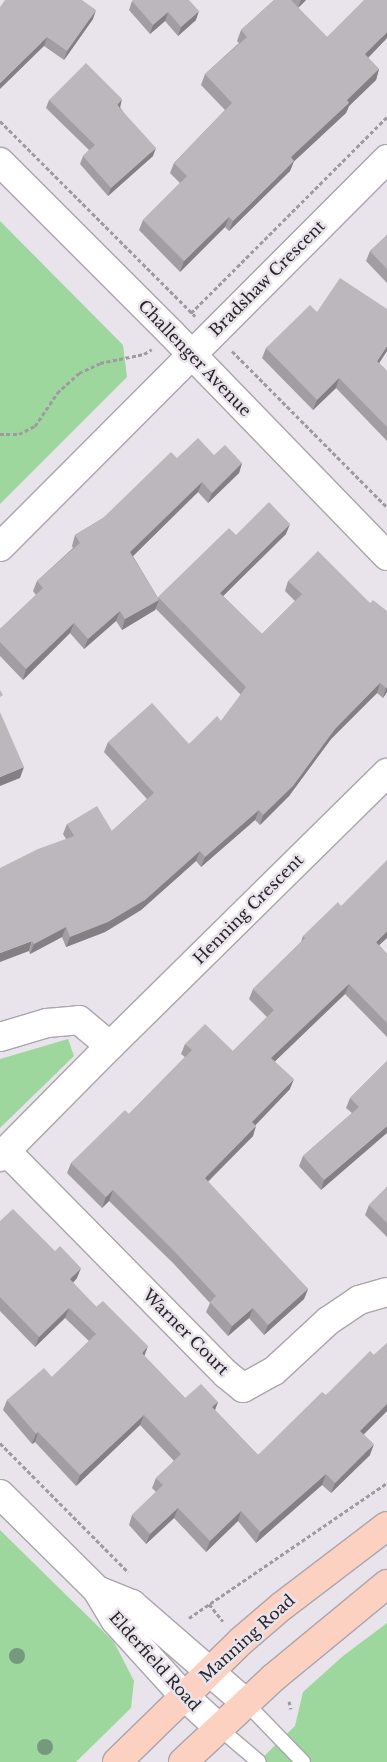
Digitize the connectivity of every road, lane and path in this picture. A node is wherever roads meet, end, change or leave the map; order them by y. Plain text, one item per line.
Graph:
1 (387, 117) edge
2 (387, 159) edge
3 (0, 162) edge
4 (170, 332) junction
5 (192, 354) junction
6 (0, 434) edge
7 (0, 547) edge
8 (387, 556) edge
9 (387, 773) edge
10 (0, 1037) edge
11 (110, 1046) junction
12 (3, 1154) edge
13 (387, 1292) edge
14 (0, 1443) edge
15 (387, 1483) edge
16 (0, 1494) edge
17 (387, 1526) edge
18 (132, 1576) dead end
19 (387, 1584) edge
20 (97, 1590) junction
21 (184, 1621) dead end
22 (210, 1670) junction
23 (184, 1696) junction
24 (246, 1703) junction
25 (219, 1728) junction
26 (117, 1762) edge
27 (183, 1762) edge
28 (259, 1762) edge
29 (303, 1762) edge

1 - 4 path
2 - 5 street, Bradshaw Crescent
3 - 4 street, Challenger Avenue
4 - 5 street, Challenger Avenue
4 - 6 path
5 - 7 street, Bradshaw Crescent
5 - 8 street, Challenger Avenue
9 - 11 street, Henning Crescent
10 - 11 street
11 - 12 street, Henning Crescent
12 - 13 street, Warner Court
14 - 18 path
15 - 21 path
16 - 20 street, Elderfield Road
17 - 22 main road, Manning Road
19 - 24 main road
20 - 22 street, Elderfield Road
20 - 23 street, Elderfield Road
22 - 23 main road, Manning Road
22 - 24 street, Elderfield Road
23 - 25 street, Elderfield Road
23 - 26 main road, Manning Road
24 - 25 main road
24 - 29 lane
25 - 27 main road
25 - 28 lane

